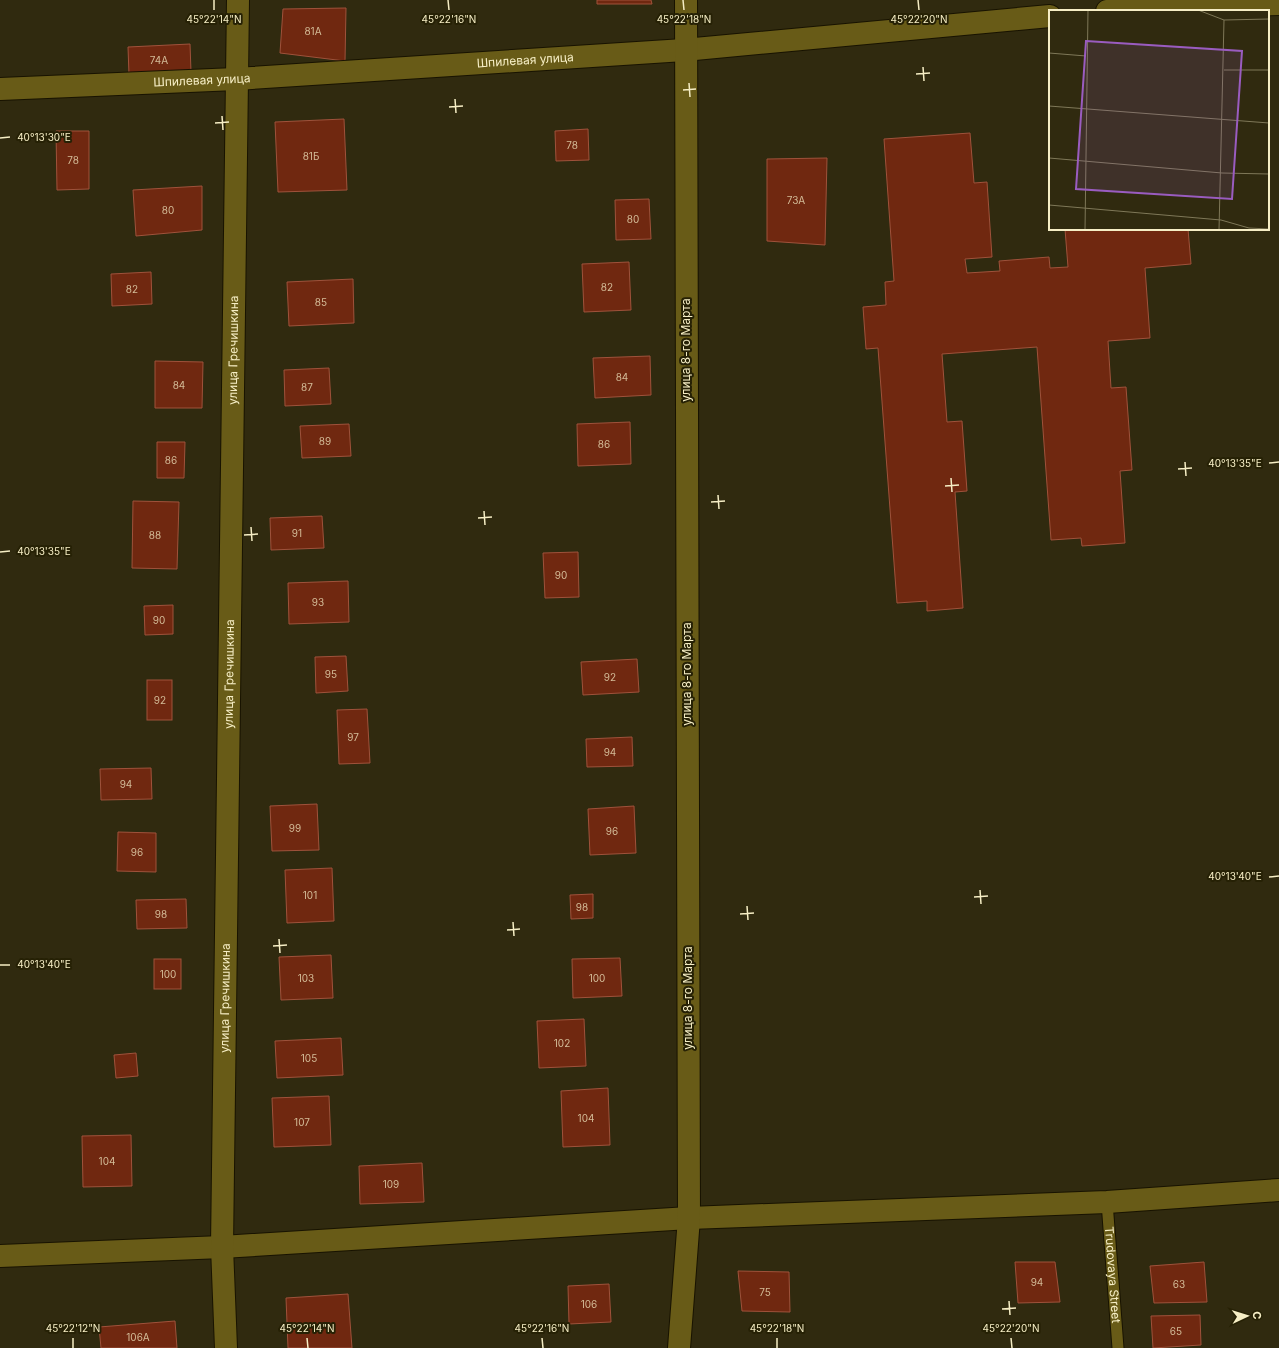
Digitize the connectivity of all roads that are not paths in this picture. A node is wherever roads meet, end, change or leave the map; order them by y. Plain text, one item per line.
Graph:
1 (238, 0) edge
2 (686, 0) edge
3 (1145, 4) edge
4 (1279, 4) edge
5 (1112, 10) edge
6 (1049, 16) edge
7 (684, 50) junction
8 (236, 79) junction
9 (0, 89) edge
10 (1279, 1190) edge
11 (1107, 1202) junction
12 (689, 1218) junction
13 (222, 1246) junction
14 (0, 1256) edge
15 (226, 1348) edge
16 (679, 1348) edge
17 (1118, 1348) edge

1 - 8 street, улица Гречишкина
2 - 7 street, улица 8-го Марта
3 - 4 street
3 - 5 street
6 - 7 street, Шпилевая улица
7 - 8 street, Шпилевая улица
7 - 12 street, улица 8-го Марта
8 - 9 street, Шпилевая улица
8 - 13 street, улица Гречишкина
10 - 11 street
11 - 12 street
11 - 17 lane, Trudovaya Street
12 - 13 street
12 - 16 street, улица 8-го Марта
13 - 14 street
13 - 15 street, улица Гречишкина

